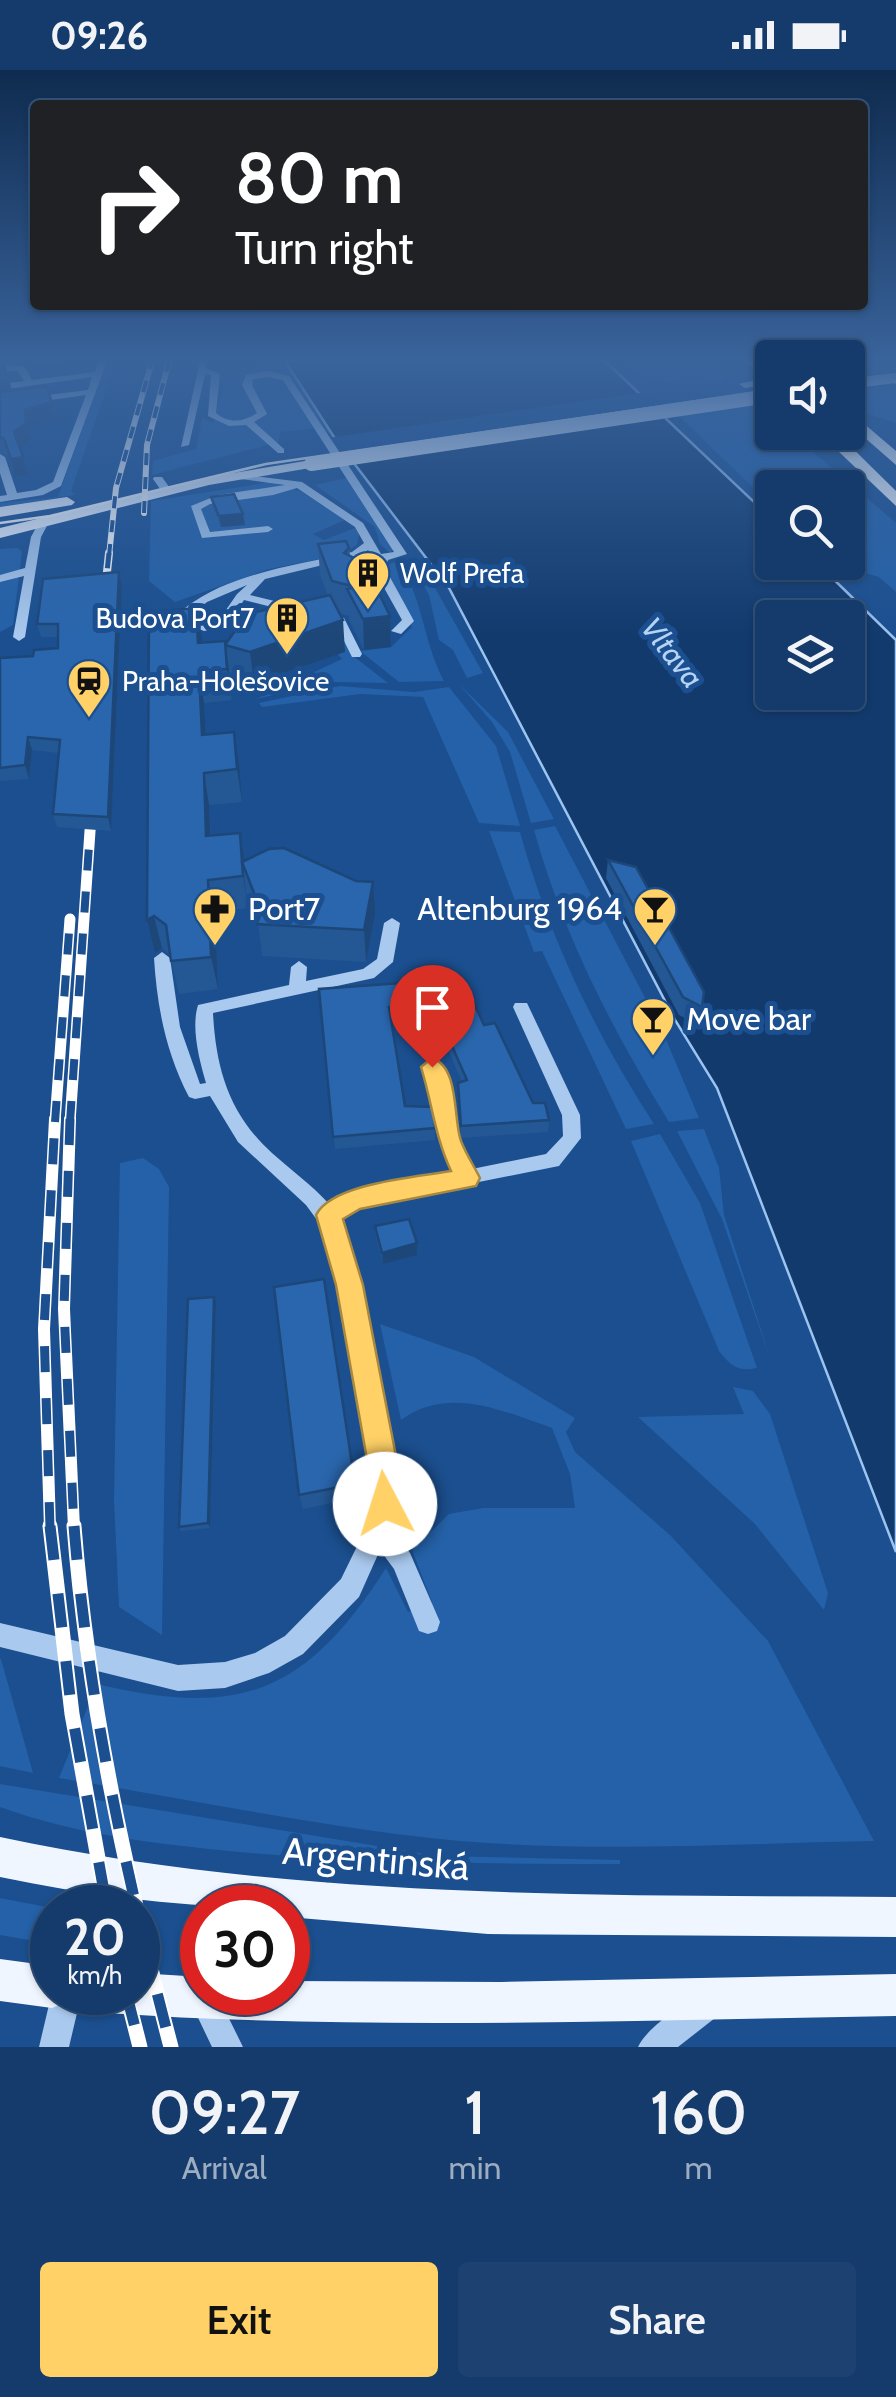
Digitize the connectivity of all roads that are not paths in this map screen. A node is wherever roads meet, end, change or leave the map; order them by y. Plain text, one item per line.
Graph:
1 (68, 453) edge
2 (274, 453) edge
3 (337, 453) edge
4 (383, 453) edge
5 (848, 453) edge
6 (867, 453) edge
7 (0, 457) edge
8 (310, 464) junction
9 (236, 476) junction
10 (896, 481) edge
11 (298, 484) junction
12 (163, 485) junction
13 (286, 490) junction
14 (13, 497) junction
15 (0, 500) edge
16 (896, 501) edge
17 (297, 506) dead end
18 (0, 512) edge
19 (268, 529) dead end
20 (40, 530) junction
21 (2, 533) edge
22 (368, 545) junction
23 (382, 560) junction
24 (31, 570) junction
25 (0, 578) edge
26 (385, 578) junction
27 (260, 580) junction
28 (370, 580) edge
29 (241, 596) junction
30 (397, 631) dead end
31 (19, 637) dead end
32 (356, 654) dead end
33 (392, 923) dead end
34 (162, 958) edge
35 (299, 967) dead end
36 (297, 989) junction
37 (521, 1007) dead end
38 (432, 1067) dead end
39 (215, 1088) junction
40 (467, 1178) junction
41 (329, 1215) junction
42 (378, 1528) junction
43 (428, 1622) dead end
44 (0, 1635) edge
45 (0, 1856) edge
46 (896, 1917) edge
47 (0, 1980) edge
48 (30, 1984) edge
49 (896, 1996) edge
50 (718, 1998) junction
51 (310, 2002) edge
52 (62, 2015) edge
53 (212, 2015) edge
54 (54, 2047) edge
55 (228, 2047) edge
56 (653, 2047) edge

1 - 14 street
2 - 12 main road
3 - 23 street
4 - 8 main road, bridge
5 - 16 highway
6 - 10 highway
7 - 14 street
8 - 9 main road
8 - 11 street
9 - 11 street
9 - 12 main road
11 - 13 street
11 - 22 street
12 - 18 main road
12 - 20 main road
13 - 17 street
13 - 19 street
14 - 15 street
20 - 21 main road
20 - 24 street
22 - 23 street
22 - 27 street
23 - 26 street
24 - 25 street
24 - 31 street
26 - 28 street
26 - 30 street
27 - 29 street
27 - 29 street
29 - 32 street
33 - 36 street
34 - 39 street
35 - 36 street
36 - 39 street
37 - 40 street
38 - 40 street
39 - 41 street
40 - 41 street
41 - 42 street
42 - 43 street
42 - 44 street
45 - 46 main road, Argentinská
47 - 48 main road
49 - 50 main road
50 - 51 main road
50 - 56 street
52 - 54 street
53 - 55 street

